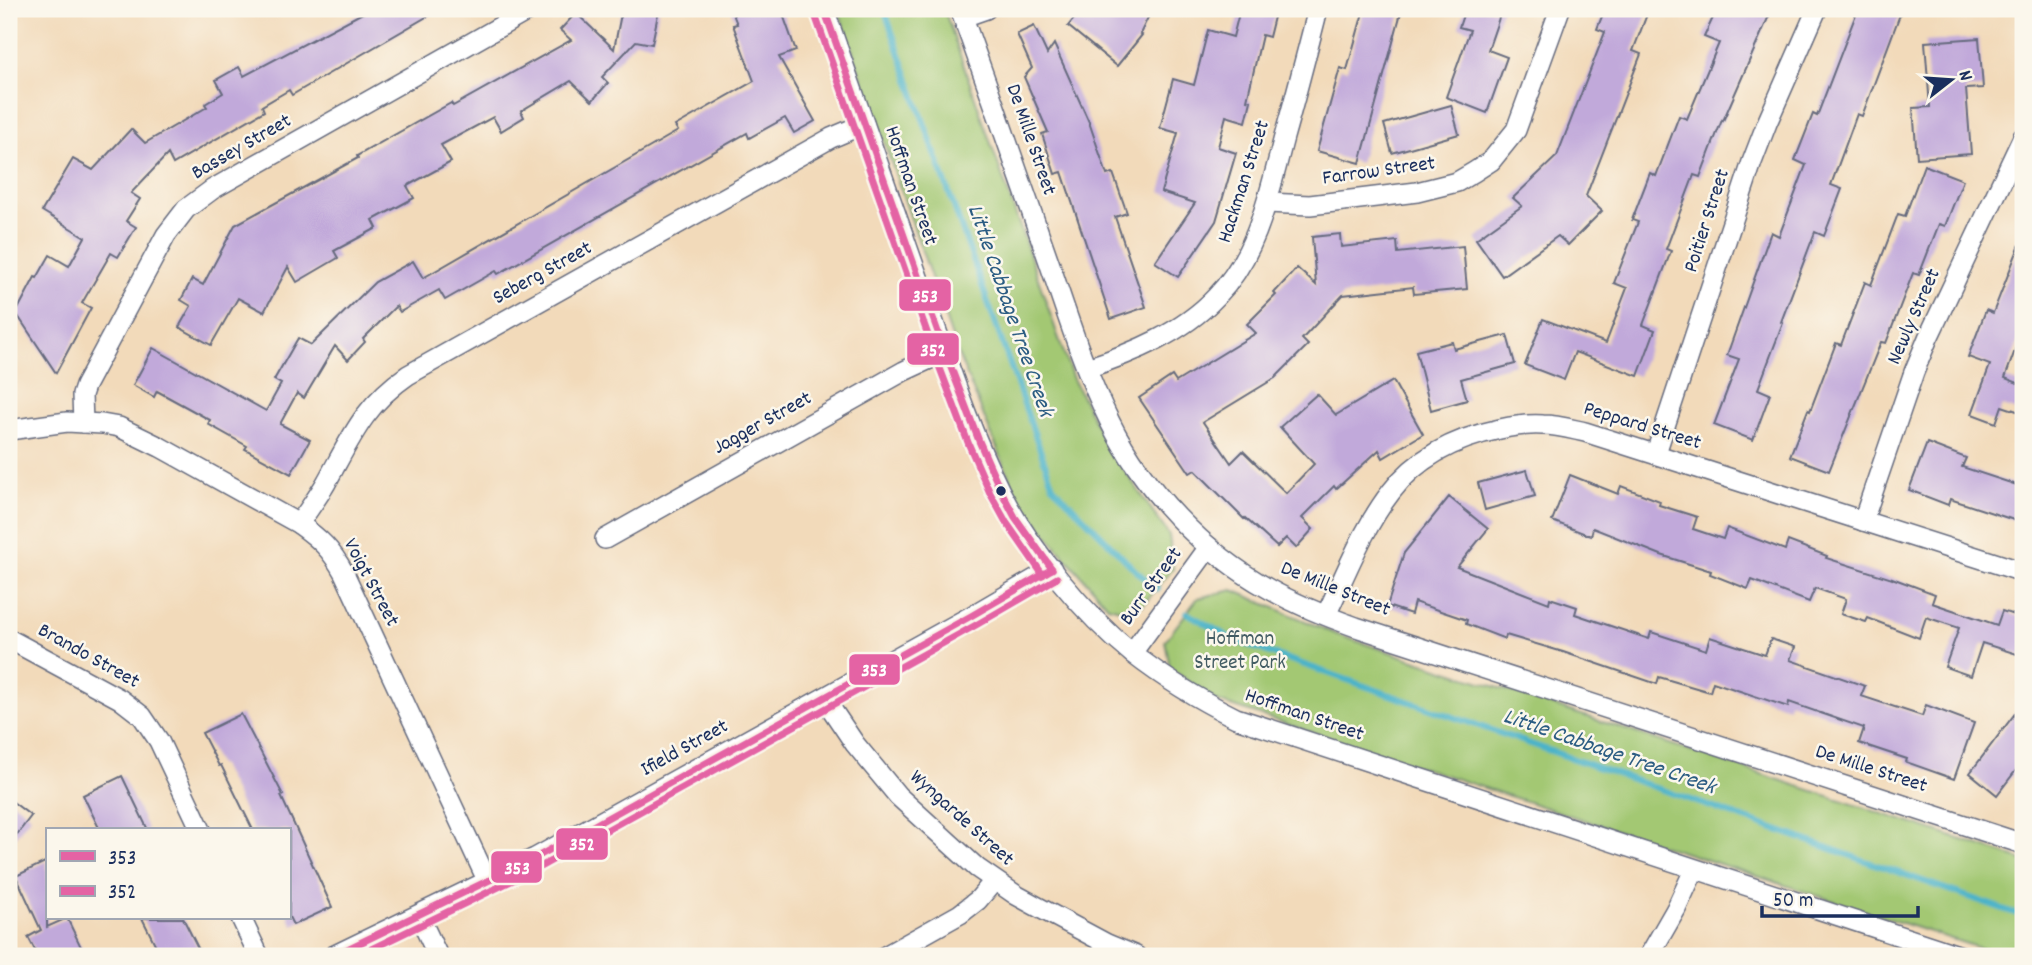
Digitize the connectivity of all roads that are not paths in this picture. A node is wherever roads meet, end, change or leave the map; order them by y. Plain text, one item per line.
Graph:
1 (531, 9) edge
2 (824, 9) edge
3 (986, 9) edge
4 (1318, 9) edge
5 (1560, 9) edge
6 (1817, 9) edge
7 (962, 13) edge
8 (864, 124) junction
9 (2023, 138) edge
10 (1267, 203) junction
11 (945, 352) junction
12 (1087, 368) junction
13 (83, 423) junction
14 (9, 430) edge
15 (1656, 453) junction
16 (1863, 522) junction
17 (299, 524) junction
18 (605, 539) dead end
19 (1209, 547) junction
20 (1052, 569) junction
21 (2023, 572) edge
22 (1326, 615) junction
23 (9, 639) edge
24 (1132, 653) junction
25 (824, 698) junction
26 (200, 828) edge
27 (2021, 839) edge
28 (1694, 870) junction
29 (994, 881) junction
30 (488, 882) junction
31 (419, 916) junction
32 (242, 920) edge
33 (259, 956) edge
34 (334, 956) edge
35 (438, 956) edge
36 (886, 956) edge
37 (1136, 956) edge
38 (1649, 956) edge
39 (1961, 956) edge

1 - 13 street, Bassey Street
2 - 8 street, Hoffman Street
3 - 7 street
4 - 10 street, Hackman Street
5 - 10 street, Farrow Street
6 - 15 street, Poitier Street
7 - 12 street, De Mille Street
8 - 11 street, Hoffman Street
8 - 17 street, Seberg Street
9 - 16 street, Newly Street
10 - 12 street, Hackman Street
11 - 18 street, Jagger Street
11 - 20 street, Hoffman Street
12 - 19 street, De Mille Street
13 - 14 street, Voigt Street
13 - 17 street, Voigt Street
15 - 16 street, Peppard Street
15 - 22 street, Peppard Street
16 - 21 street, Peppard Street
17 - 30 street, Voigt Street
19 - 22 street, De Mille Street
19 - 24 street, Burr Street
20 - 24 street, Hoffman Street
20 - 25 street, Ifield Street
22 - 27 street, De Mille Street
23 - 26 street, Brando Street
24 - 28 street, Hoffman Street
25 - 29 street, Wyngarde Street
25 - 30 street, Ifield Street
28 - 38 street
28 - 39 street, Hoffman Street
29 - 36 street
29 - 37 street, Wyngarde Street
30 - 31 street, Ifield Street
31 - 34 street, Ifield Street
31 - 35 street
32 - 33 street

